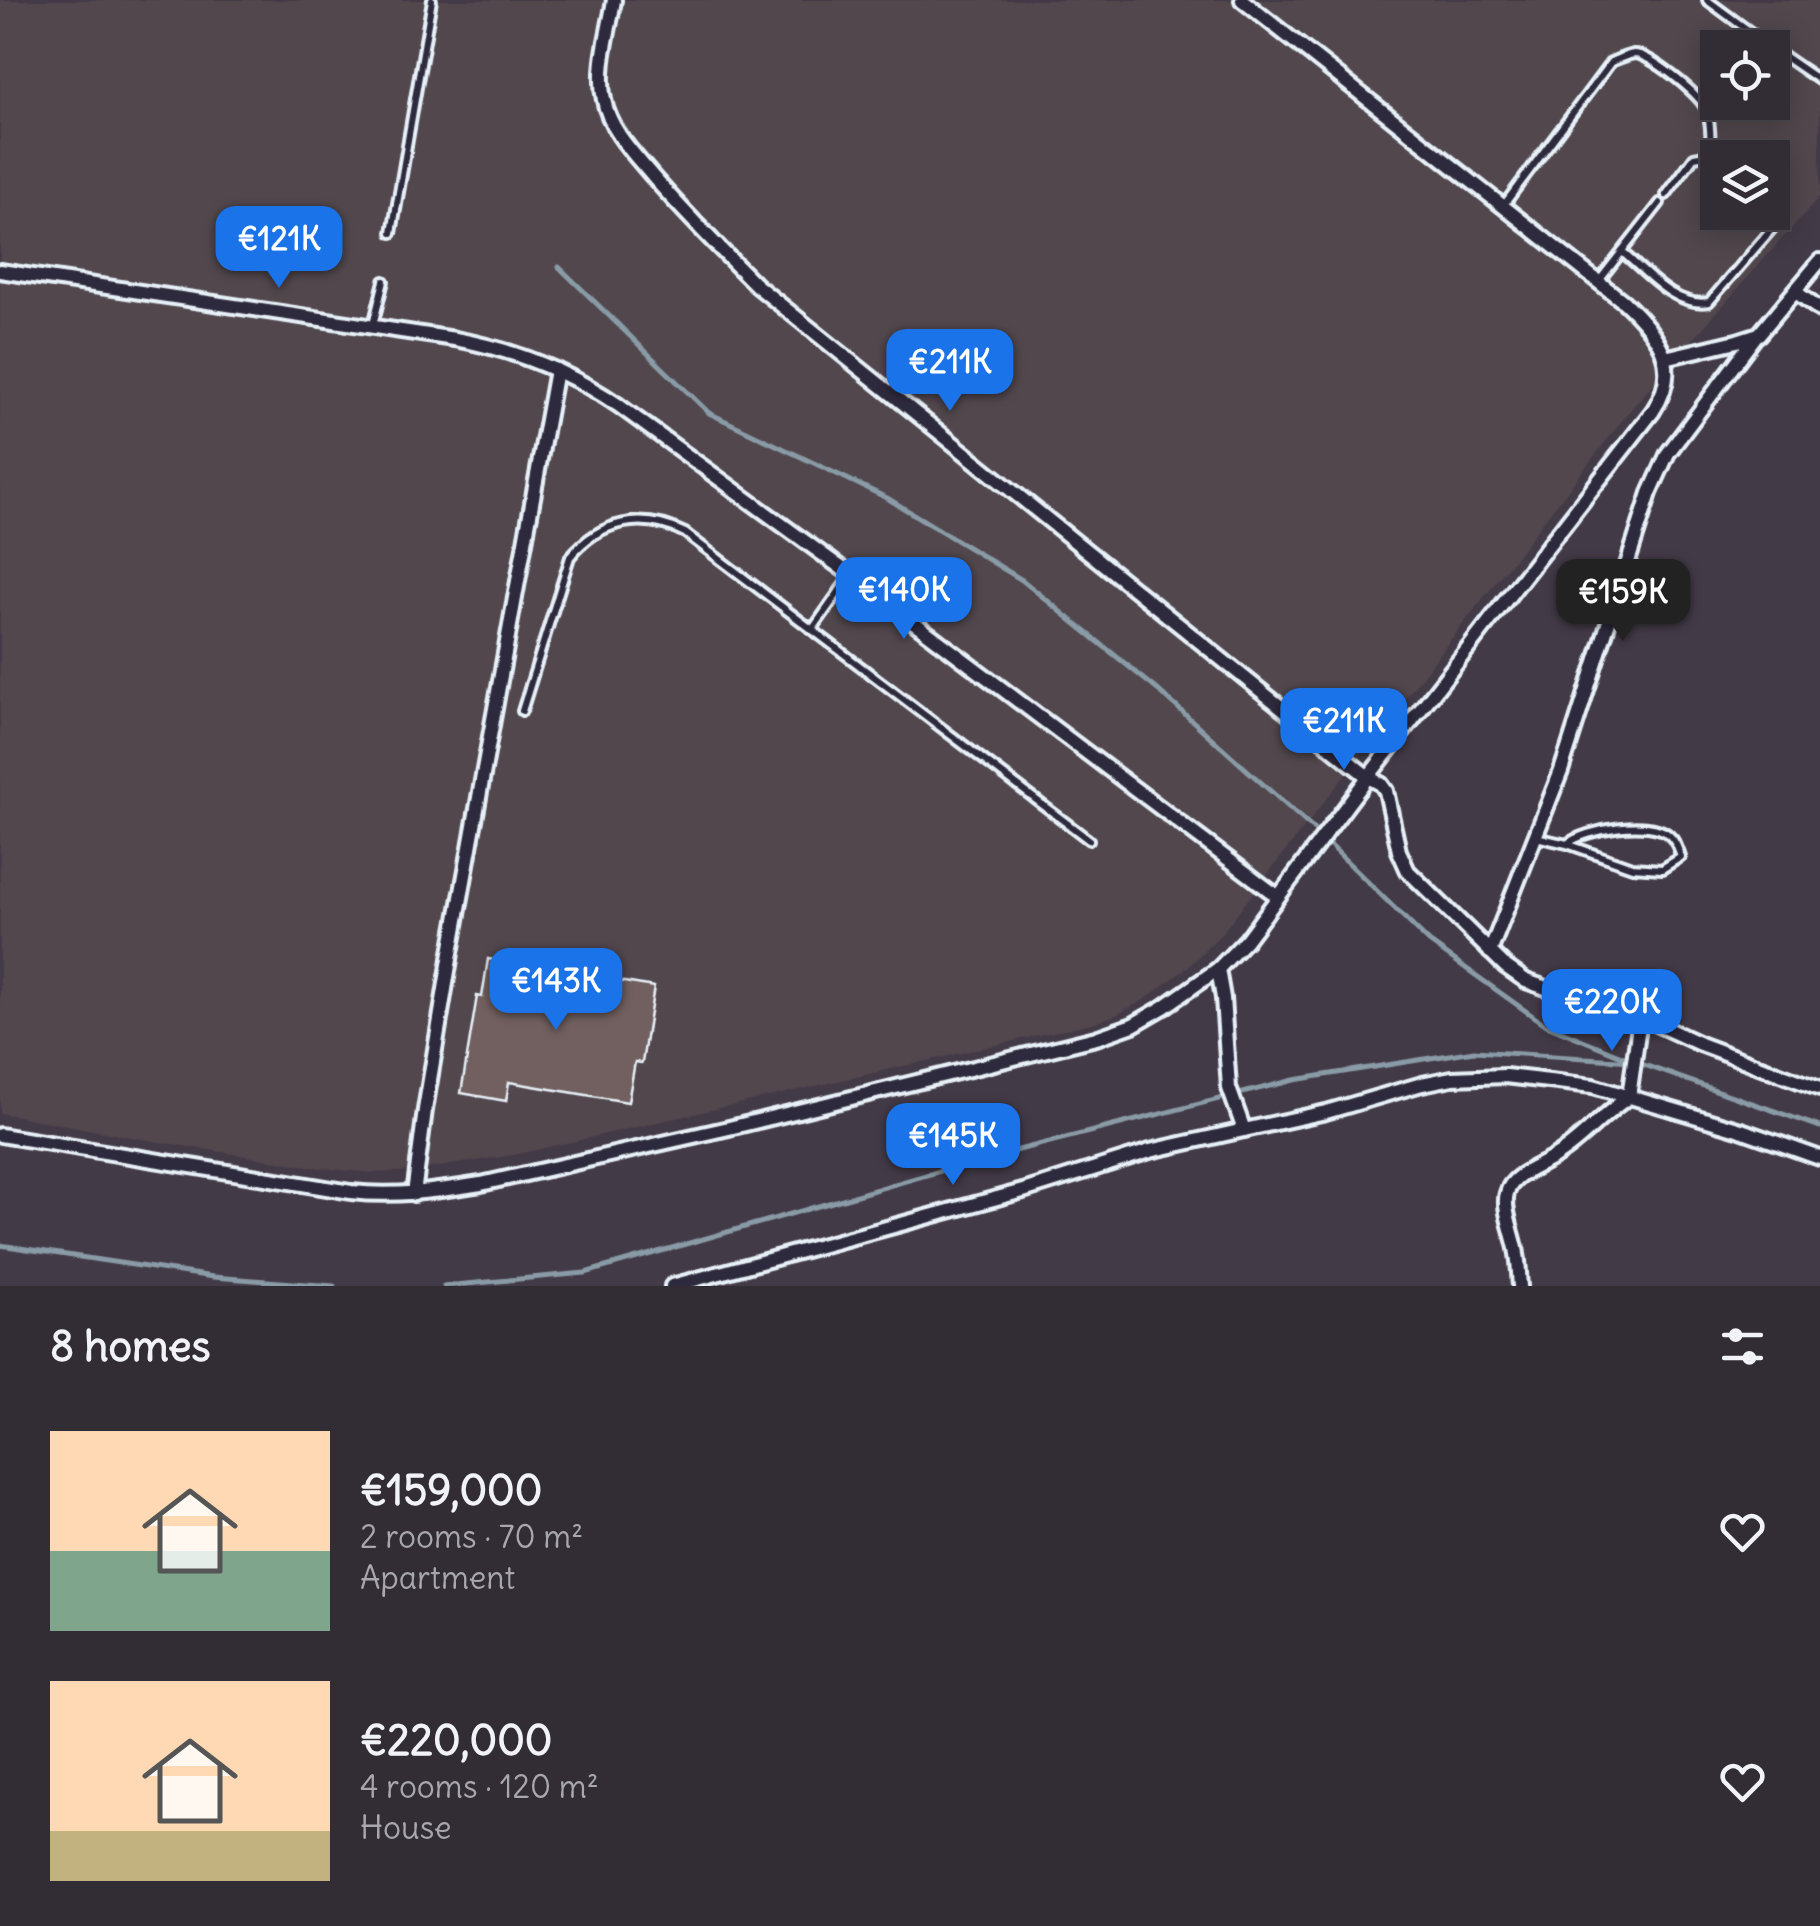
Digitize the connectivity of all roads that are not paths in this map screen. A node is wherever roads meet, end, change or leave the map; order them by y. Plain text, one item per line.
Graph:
1 (432, 0) edge
2 (614, 0) edge
3 (1242, 0) edge
4 (1706, 0) edge
5 (1747, 30) edge
6 (1790, 61) edge
7 (1820, 82) edge
8 (1712, 140) edge
9 (1700, 157) edge
10 (1666, 194) dead end
11 (1660, 203) dead end
12 (1503, 206) junction
13 (1771, 230) edge
14 (392, 234) dead end
15 (1622, 252) junction
16 (1820, 261) edge
17 (0, 271) edge
18 (384, 281) dead end
19 (1598, 282) junction
20 (1796, 292) junction
21 (1820, 310) edge
22 (373, 326) junction
23 (1756, 336) junction
24 (1665, 358) junction
25 (556, 370) junction
26 (850, 575) junction
27 (812, 630) junction
28 (522, 711) dead end
29 (1368, 777) junction
30 (1534, 837) junction
31 (1088, 840) dead end
32 (1567, 844) junction
33 (1276, 896) junction
34 (1490, 952) junction
35 (1218, 969) junction
36 (1640, 1018) junction
37 (1820, 1089) edge
38 (1629, 1097) junction
39 (1244, 1130) junction
40 (0, 1135) edge
41 (1820, 1158) edge
42 (414, 1194) junction
43 (672, 1286) edge
44 (1520, 1286) edge

1 - 14 lane
2 - 29 street
3 - 12 street
4 - 5 lane
6 - 7 lane
8 - 12 lane
9 - 10 lane
11 - 15 lane
12 - 19 street
13 - 15 lane
15 - 19 lane
16 - 20 street
17 - 22 street
18 - 22 lane
19 - 24 street
20 - 21 street
20 - 23 street
22 - 25 street
23 - 24 street
23 - 30 street
24 - 29 street
25 - 26 street
25 - 42 street
26 - 27 lane
26 - 33 street
27 - 28 lane
27 - 31 lane
29 - 33 street
29 - 34 street
30 - 32 lane
30 - 34 street
32 - 32 lane
33 - 35 street
34 - 36 street
35 - 39 street
35 - 42 street
36 - 37 street
36 - 38 street
38 - 39 street
38 - 41 street
38 - 44 street
39 - 43 street
40 - 42 street

